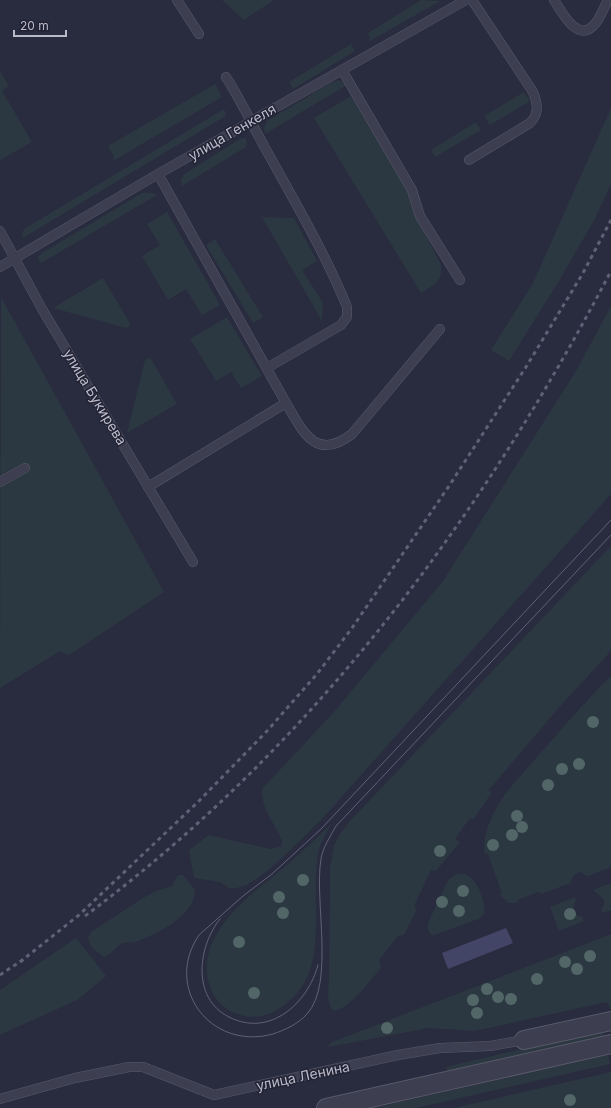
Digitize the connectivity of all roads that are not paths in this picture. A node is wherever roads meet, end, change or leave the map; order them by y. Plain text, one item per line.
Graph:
1 (177, 0) edge
2 (466, 0) edge
3 (472, 0) edge
4 (554, 0) edge
5 (608, 0) edge
6 (199, 34) dead end
7 (342, 70) junction
8 (226, 77) dead end
9 (252, 121) junction
10 (469, 160) dead end
11 (158, 174) junction
12 (0, 231) edge
13 (16, 258) junction
14 (0, 267) edge
15 (460, 280) dead end
16 (440, 329) dead end
17 (268, 368) junction
18 (286, 403) junction
19 (25, 468) dead end
20 (0, 482) edge
21 (148, 487) junction
22 (193, 562) dead end
23 (611, 1021) edge
24 (524, 1040) joint
25 (611, 1044) edge
26 (0, 1099) edge
27 (326, 1108) edge

1 - 6 lane
2 - 7 lane, улица Генкеля
3 - 10 lane
4 - 5 lane
7 - 9 lane, улица Генкеля
7 - 15 lane
8 - 9 lane
9 - 11 lane, улица Генкеля
9 - 17 lane
11 - 13 lane, улица Генкеля
11 - 17 lane
12 - 13 lane, улица Букирева
13 - 14 lane, улица Генкеля
13 - 21 lane, улица Букирева
16 - 18 lane
17 - 18 lane
18 - 21 lane
19 - 20 lane
21 - 22 lane, улица Букирева
23 - 24 street, улица Ленина
24 - 26 lane, улица Ленина
25 - 27 street

